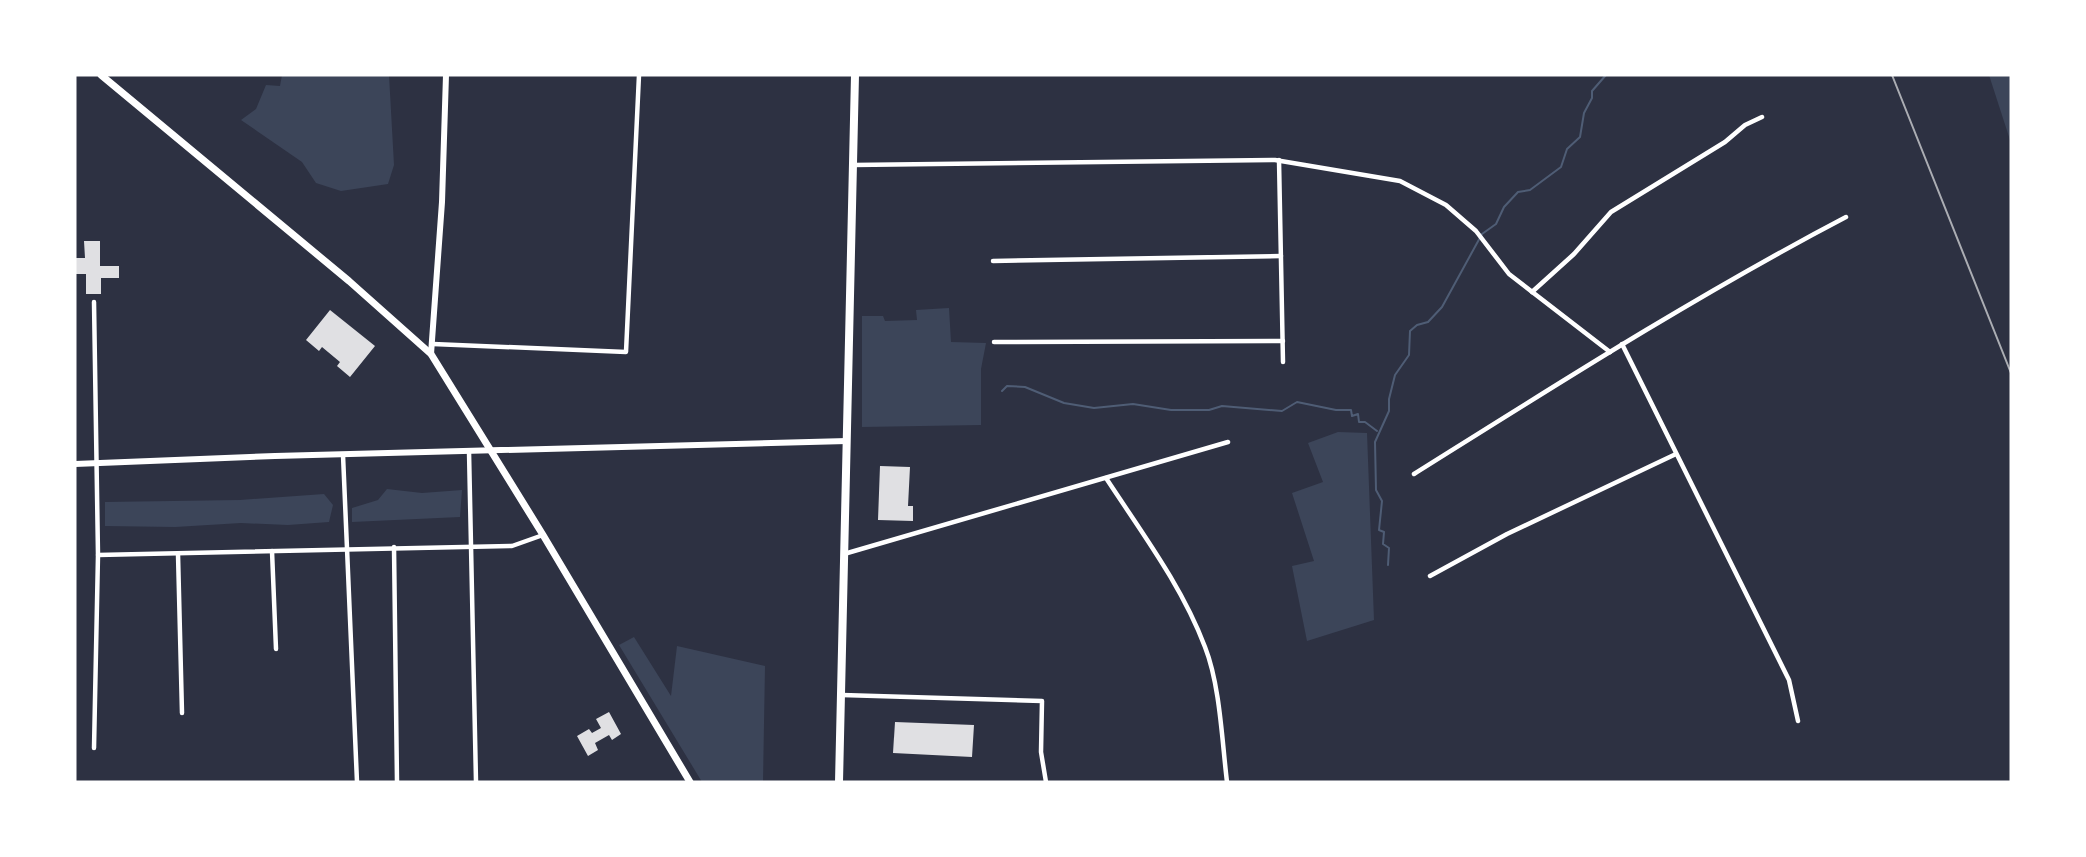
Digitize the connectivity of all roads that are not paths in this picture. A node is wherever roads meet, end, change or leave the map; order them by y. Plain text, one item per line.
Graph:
1 (101, 75) edge
2 (446, 75) edge
3 (639, 75) edge
4 (855, 75) edge
5 (1762, 117) dead end
6 (1279, 160) junction
7 (853, 165) junction
8 (1846, 217) dead end
9 (1281, 256) junction
10 (993, 261) dead end
11 (1532, 292) junction
12 (94, 302) dead end
13 (1283, 341) junction
14 (994, 342) dead end
15 (433, 344) junction
16 (1622, 344) junction
17 (1610, 352) junction
18 (431, 354) junction
19 (1283, 362) dead end
20 (847, 441) junction
21 (1228, 442) dead end
22 (469, 452) junction
23 (492, 452) junction
24 (343, 454) junction
25 (1676, 454) junction
26 (95, 463) junction
27 (75, 464) edge
28 (1414, 474) dead end
29 (1106, 478) junction
30 (543, 535) junction
31 (394, 548) junction
32 (470, 548) junction
33 (272, 551) junction
34 (348, 551) junction
35 (178, 554) junction
36 (844, 554) junction
37 (98, 555) junction
38 (1430, 576) dead end
39 (276, 649) dead end
40 (842, 695) junction
41 (182, 712) dead end
42 (1798, 721) dead end
43 (94, 748) dead end
44 (357, 782) edge
45 (397, 782) edge
46 (476, 782) edge
47 (690, 782) edge
48 (840, 782) edge
49 (1046, 782) edge
50 (1227, 782) edge

1 - 18 main road
2 - 15 street
3 - 15 street
4 - 7 highway
5 - 11 street
6 - 7 street
6 - 9 street
6 - 11 street
7 - 20 highway
8 - 16 street
9 - 10 street
9 - 13 street
11 - 17 street
12 - 26 street
13 - 14 street
13 - 19 street
15 - 18 street
16 - 17 street
16 - 25 street
17 - 28 street
18 - 23 main road
20 - 23 street
20 - 36 highway
21 - 29 street
22 - 23 street
22 - 24 street
22 - 32 street
23 - 30 main road
24 - 26 street
24 - 34 street
25 - 38 street
25 - 42 street
26 - 27 street
26 - 37 street
29 - 36 street
29 - 50 street
30 - 32 street
30 - 47 main road
31 - 32 street
31 - 34 street
31 - 45 street
32 - 46 street
33 - 34 street
33 - 35 street
33 - 39 street
34 - 44 street
35 - 37 street
35 - 41 street
36 - 40 highway
37 - 43 street
40 - 48 highway
40 - 49 street

